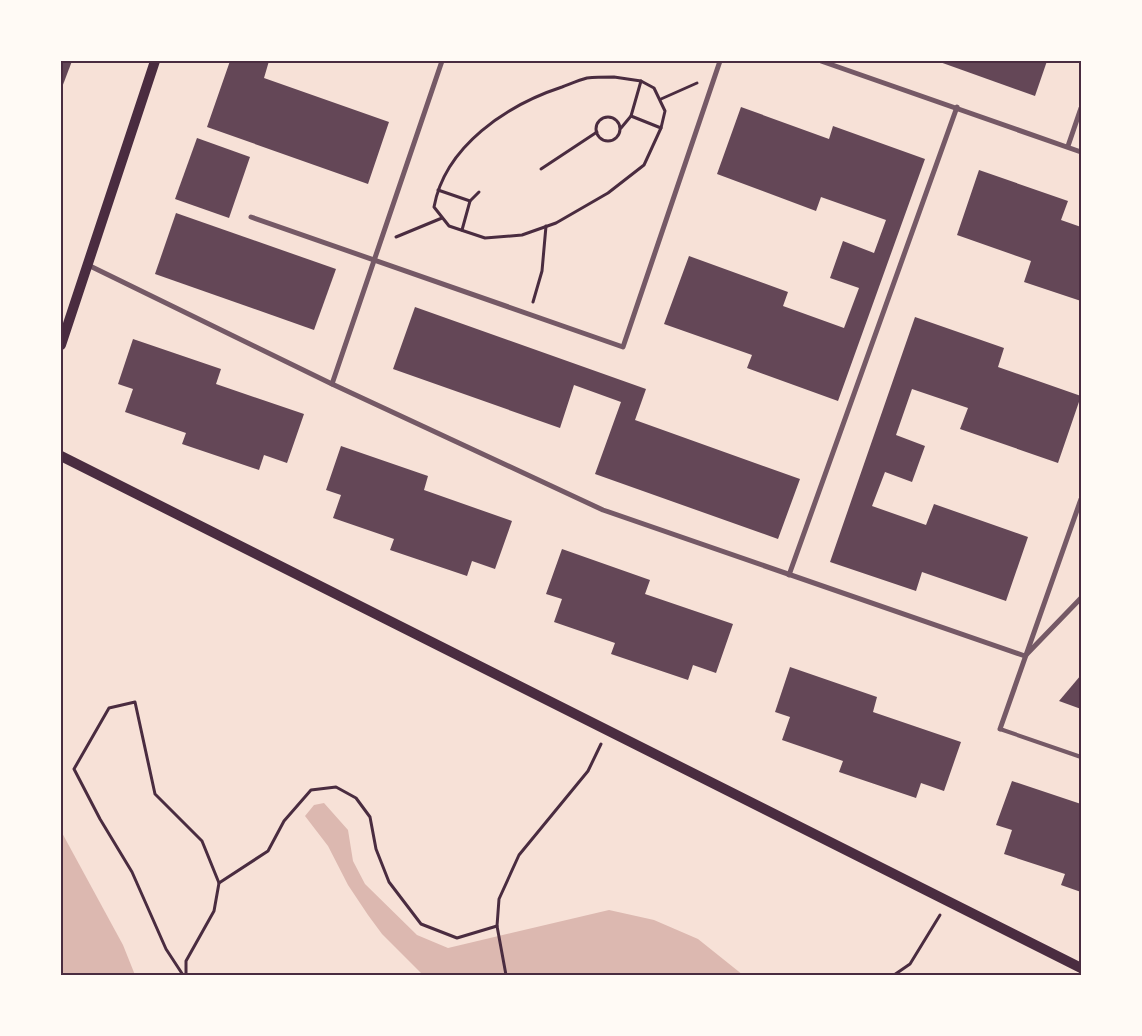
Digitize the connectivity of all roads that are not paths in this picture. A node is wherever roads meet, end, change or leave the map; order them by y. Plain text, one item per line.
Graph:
1 (155, 61) edge
2 (442, 61) edge
3 (720, 61) edge
4 (822, 61) edge
5 (957, 107) junction
6 (1081, 108) edge
7 (1068, 146) junction
8 (1081, 152) edge
9 (251, 217) dead end
10 (374, 261) junction
11 (88, 266) junction
12 (61, 345) edge
13 (332, 384) junction
14 (61, 456) edge
15 (1081, 499) edge
16 (789, 575) junction
17 (1081, 598) edge
18 (1025, 656) junction
19 (1000, 729) joint
20 (1081, 756) edge
21 (1081, 968) edge

1 - 11 main road
2 - 10 street
3 - 10 street
4 - 5 street
5 - 7 street
5 - 16 street
6 - 7 street
7 - 8 street
9 - 10 street
10 - 13 street
11 - 12 main road
11 - 13 street
13 - 16 street
14 - 21 main road
15 - 18 street
16 - 18 street
17 - 18 street
18 - 19 street
19 - 20 lane

